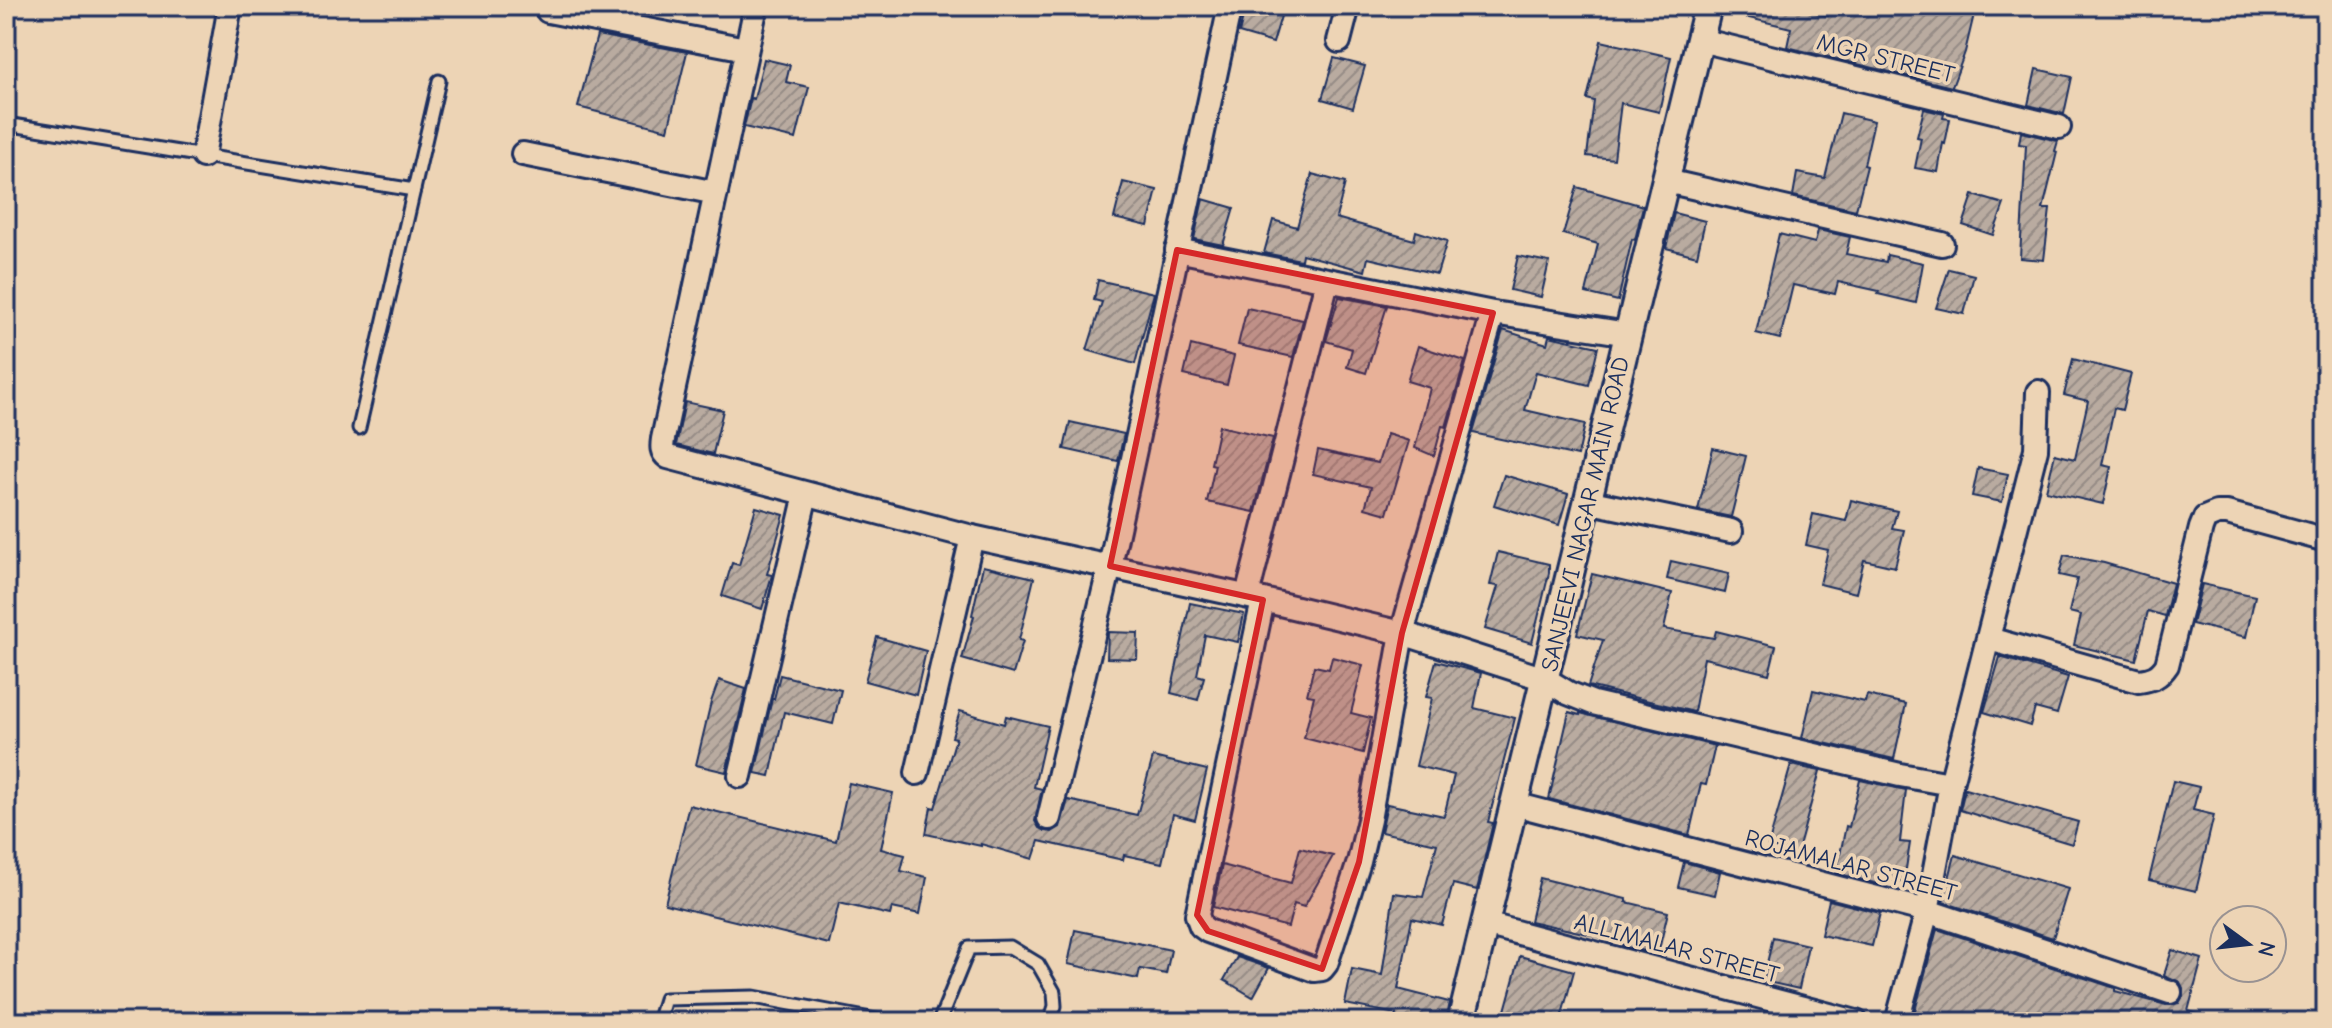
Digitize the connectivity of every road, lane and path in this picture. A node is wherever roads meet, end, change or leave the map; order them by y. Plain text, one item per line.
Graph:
1 (230, 6) edge
2 (756, 6) edge
3 (1230, 6) edge
4 (1348, 6) edge
5 (1708, 6) edge
6 (548, 11) dead end
7 (1700, 40) junction
8 (1339, 41) dead end
9 (746, 49) junction
10 (439, 81) dead end
11 (6, 124) edge
12 (2059, 127) dead end
13 (523, 154) dead end
14 (203, 156) junction
15 (1666, 181) junction
16 (414, 190) junction
17 (716, 193) junction
18 (1942, 244) dead end
19 (1177, 250) junction
20 (1327, 281) junction
21 (1493, 313) junction
22 (1628, 334) junction
23 (2038, 392) dead end
24 (359, 428) dead end
25 (806, 494) junction
26 (1586, 501) junction
27 (1731, 531) dead end
28 (972, 537) junction
29 (2326, 540) edge
30 (1110, 566) junction
31 (1255, 598) junction
32 (1402, 633) junction
33 (1989, 639) junction
34 (1545, 679) junction
35 (917, 773) dead end
36 (740, 776) dead end
37 (1951, 784) junction
38 (1514, 804) junction
39 (1049, 818) dead end
40 (1927, 911) junction
41 (1485, 924) junction
42 (2170, 992) dead end
43 (658, 1022) edge
44 (887, 1022) edge
45 (939, 1022) edge
46 (1050, 1022) edge
47 (1461, 1022) edge
48 (1856, 1022) edge
49 (1897, 1022) edge

1 - 14 street
2 - 9 street
3 - 19 street
4 - 8 street
5 - 7 street, SANJEEVI NAGAR MAIN ROAD
6 - 9 street
7 - 12 street, MGR STREET
7 - 15 street, SANJEEVI NAGAR MAIN ROAD
9 - 17 street
10 - 16 lane
11 - 14 lane
13 - 17 street
14 - 16 lane
15 - 18 street
15 - 22 street, SANJEEVI NAGAR MAIN ROAD
16 - 24 lane
17 - 25 street
19 - 20 street
19 - 30 street
20 - 21 street
20 - 31 street
21 - 22 street
21 - 32 street
22 - 26 street, SANJEEVI NAGAR MAIN ROAD
23 - 33 street
25 - 28 street
25 - 36 street
26 - 27 street
26 - 34 street, SANJEEVI NAGAR MAIN ROAD
28 - 30 street
28 - 35 street
29 - 33 street
30 - 31 street
30 - 39 street
31 - 32 street
31 - 32 street
32 - 34 street
33 - 37 street
34 - 37 street
34 - 38 street, SANJEEVI NAGAR MAIN ROAD
37 - 40 street
38 - 40 street, ROJAMALAR STREET
38 - 41 street, SANJEEVI NAGAR MAIN ROAD
40 - 42 street, ROJAMALAR STREET
40 - 49 street
41 - 47 street, SANJEEVI NAGAR MAIN ROAD
41 - 48 street, ALLIMALAR STREET
43 - 44 lane
45 - 46 lane

